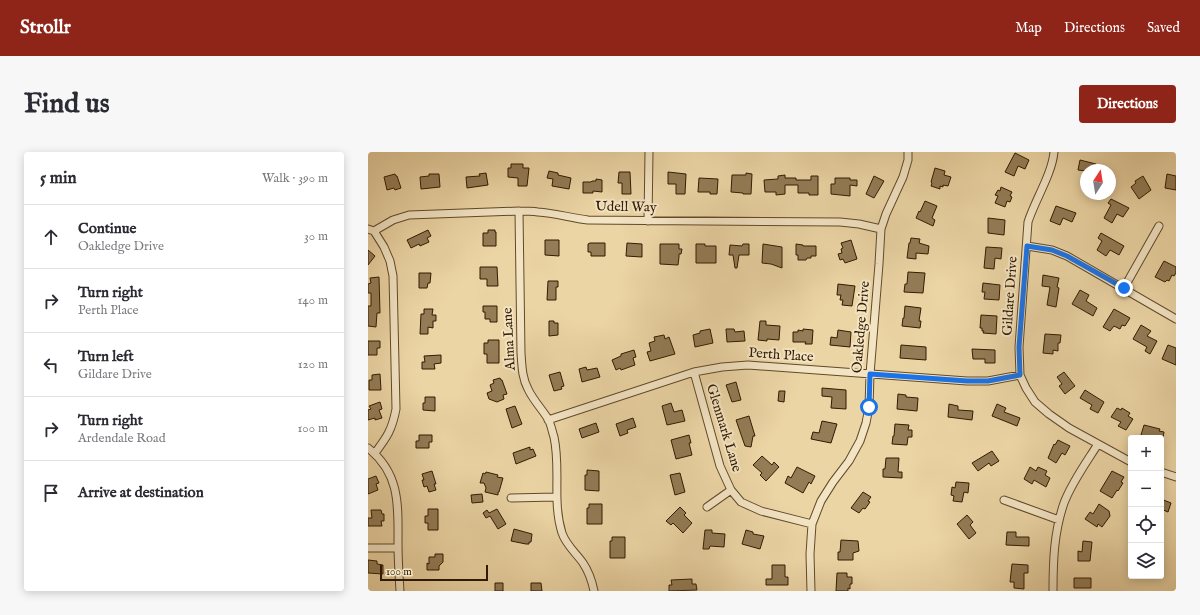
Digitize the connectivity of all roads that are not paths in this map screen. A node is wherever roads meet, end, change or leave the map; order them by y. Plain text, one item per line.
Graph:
1 (649, 152) edge
2 (908, 152) edge
3 (1054, 152) edge
4 (519, 212) junction
5 (648, 221) junction
6 (1159, 226) dead end
7 (371, 230) edge
8 (881, 230) junction
9 (1027, 246) junction
10 (1124, 288) junction
11 (1176, 319) edge
12 (694, 372) junction
13 (870, 374) junction
14 (1020, 375) junction
15 (548, 420) junction
16 (1098, 444) junction
17 (368, 448) edge
18 (375, 453) junction
19 (1128, 460) edge
20 (1164, 473) edge
21 (1176, 477) edge
22 (731, 490) junction
23 (556, 497) junction
24 (511, 498) dead end
25 (1004, 500) dead end
26 (707, 507) dead end
27 (1059, 520) junction
28 (812, 524) junction
29 (368, 548) edge
30 (398, 548) junction
31 (400, 591) edge
32 (594, 591) edge
33 (811, 591) edge
34 (1053, 591) edge

1 - 5 street
2 - 8 street, Oakledge Drive
3 - 9 street, Gildare Drive
4 - 5 street, Udell Way
4 - 7 street, Udell Way
4 - 15 street, Alma Lane
5 - 8 street, Udell Way
6 - 10 street
7 - 18 street
8 - 13 street, Oakledge Drive
9 - 10 street
9 - 14 street, Gildare Drive
10 - 11 street
12 - 13 street, Perth Place
12 - 15 street, Perth Place
12 - 22 street, Glenmark Lane
13 - 14 street, Perth Place
13 - 28 street, Oakledge Drive
14 - 16 street, Gildare Drive
15 - 23 street, Alma Lane
16 - 19 street, Gildare Drive
16 - 27 street
17 - 18 street
18 - 30 street
20 - 21 street
22 - 26 street, Glenmark Lane
22 - 28 street, Glenmark Lane
23 - 24 street
23 - 32 street, Alma Lane
25 - 27 street
27 - 34 street
28 - 33 street, Oakledge Drive
29 - 30 street
30 - 31 street

